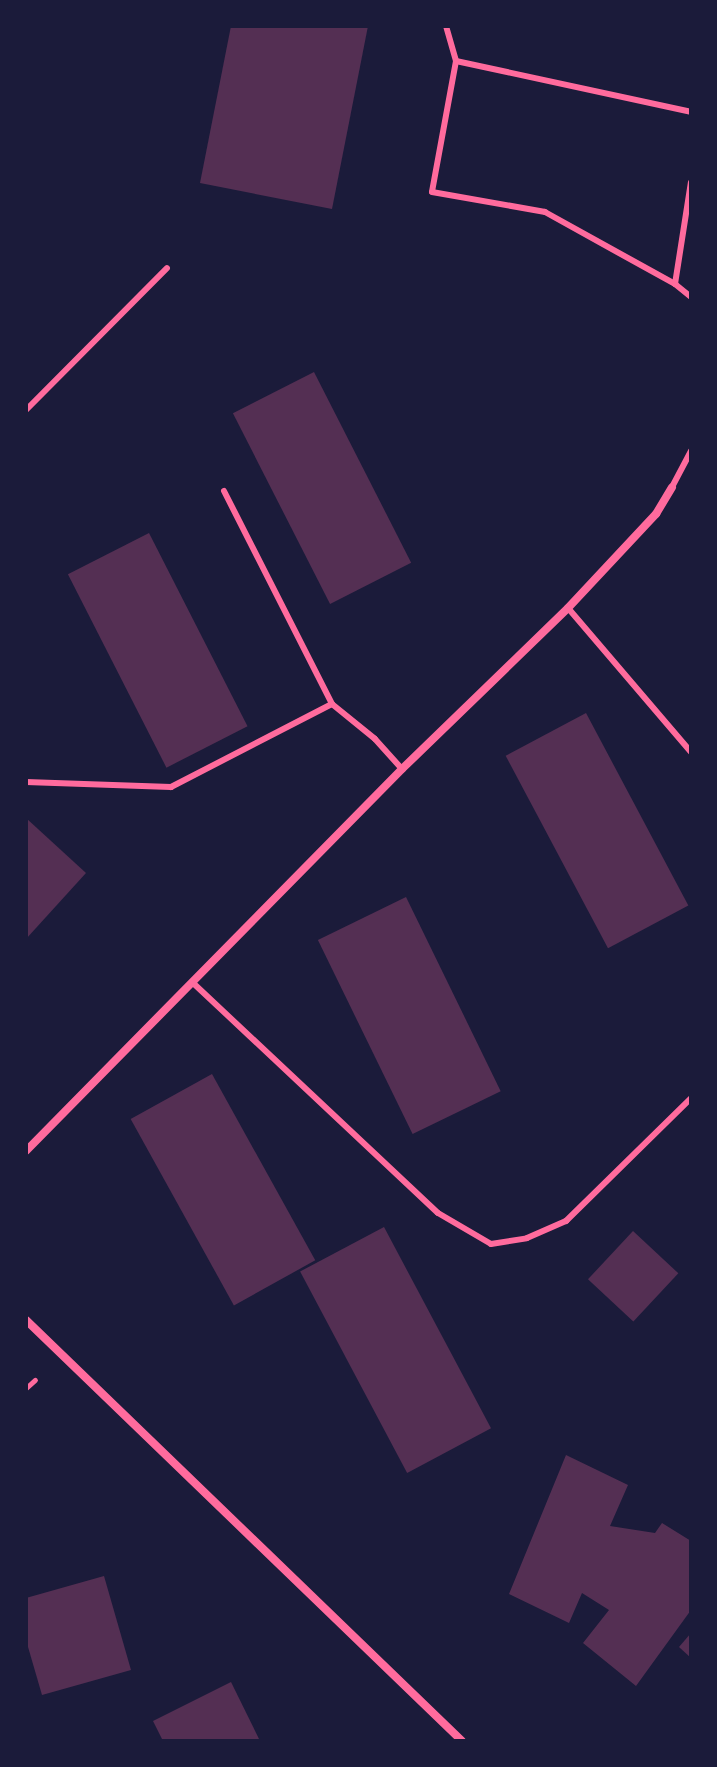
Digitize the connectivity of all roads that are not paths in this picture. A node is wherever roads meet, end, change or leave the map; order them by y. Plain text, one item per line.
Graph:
1 (446, 26) edge
2 (456, 61) junction
3 (691, 112) edge
4 (691, 182) edge
5 (167, 268) dead end
6 (675, 284) junction
7 (691, 297) edge
8 (26, 410) edge
9 (691, 451) edge
10 (672, 487) joint
11 (224, 491) dead end
12 (568, 608) junction
13 (332, 704) junction
14 (691, 752) edge
15 (402, 769) junction
16 (26, 782) edge
17 (192, 982) junction
18 (691, 1098) edge
19 (26, 1151) edge
20 (26, 1320) edge
21 (462, 1741) edge

1 - 2 lane
2 - 3 lane
2 - 6 lane
4 - 6 lane
5 - 8 lane
6 - 7 lane
9 - 10 lane
10 - 12 street
11 - 13 lane
12 - 14 lane
12 - 15 street
13 - 15 lane
13 - 16 lane
15 - 17 street
17 - 18 lane
17 - 19 street
20 - 21 street

